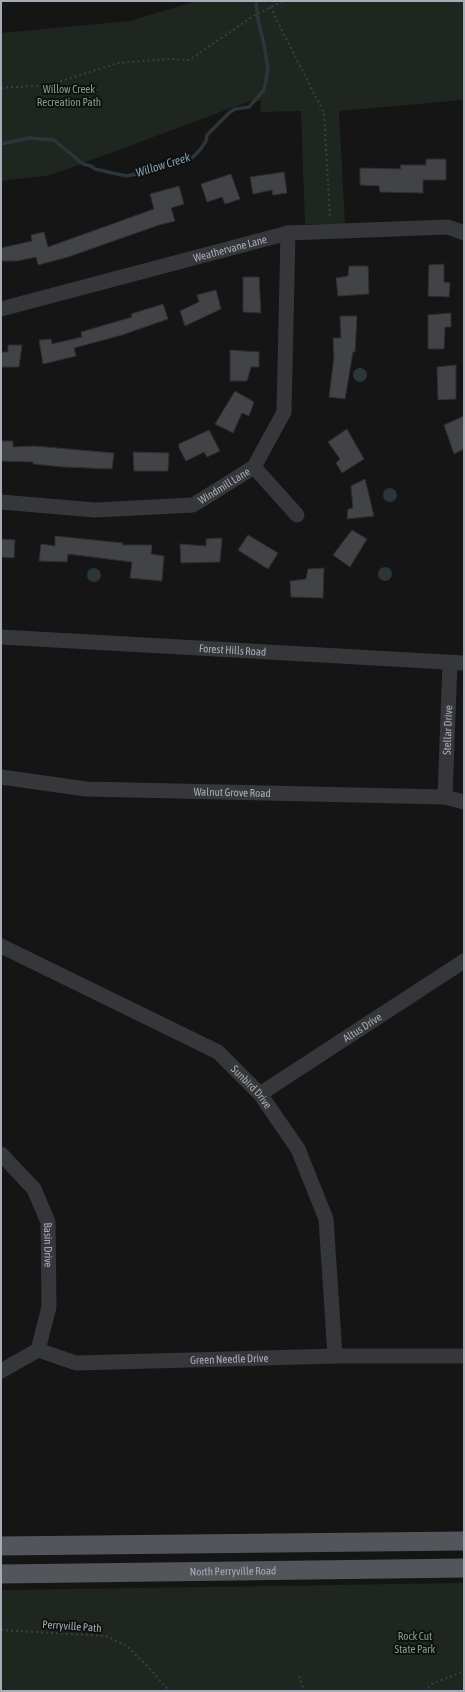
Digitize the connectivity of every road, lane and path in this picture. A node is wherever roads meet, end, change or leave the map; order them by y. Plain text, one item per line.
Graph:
1 (283, 1) edge
2 (270, 7) junction
3 (1, 88) edge
4 (330, 231) junction
5 (288, 233) junction
6 (464, 233) edge
7 (1, 309) edge
8 (254, 467) junction
9 (1, 502) edge
10 (297, 515) dead end
11 (1, 637) edge
12 (457, 663) edge
13 (1, 777) edge
14 (445, 797) junction
15 (464, 802) edge
16 (1, 946) edge
17 (464, 961) edge
18 (260, 1094) junction
19 (1, 1154) edge
20 (38, 1350) junction
21 (336, 1356) junction
22 (464, 1356) edge
23 (1, 1371) edge
24 (464, 1541) edge
25 (1, 1546) edge
26 (464, 1568) edge
27 (1, 1574) edge
28 (1, 1630) edge
29 (464, 1671) edge
30 (300, 1676) dead end
31 (169, 1691) edge
32 (304, 1691) edge
33 (424, 1691) edge

1 - 2 path
2 - 3 path
2 - 4 path
4 - 5 street, Weathervane Lane
4 - 6 street, Weathervane Lane
5 - 7 street, Weathervane Lane
5 - 8 street, Windmill Lane
8 - 9 street, Windmill Lane
8 - 10 street
11 - 12 street, Forest Hills Road
12 - 14 street, Stellar Drive
13 - 14 street, Walnut Grove Road
14 - 15 street, Walnut Grove Road
16 - 18 street, Sunbird Drive
17 - 18 street, Altus Drive
18 - 21 street, Sunbird Drive
19 - 20 street, Basin Drive
20 - 21 street, Green Needle Drive
20 - 23 street
21 - 22 street, Green Needle Drive
24 - 25 main road
26 - 27 main road, North Perryville Road
28 - 31 path, Perryville Path
29 - 33 path
30 - 32 path

